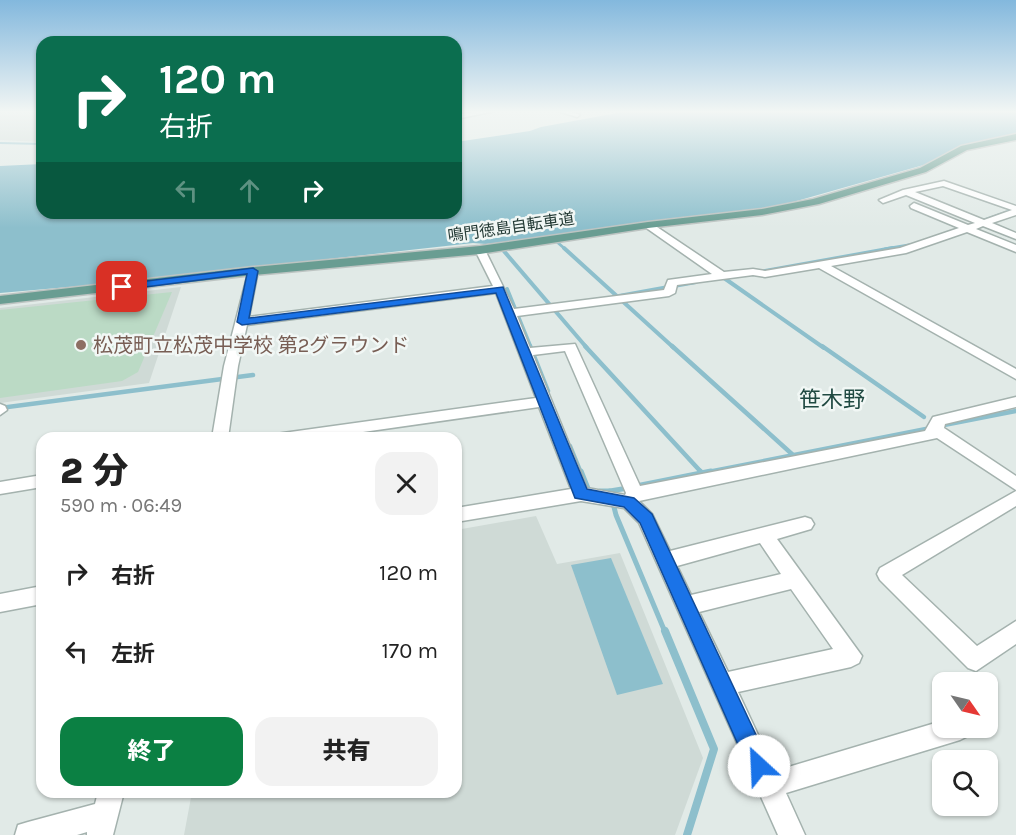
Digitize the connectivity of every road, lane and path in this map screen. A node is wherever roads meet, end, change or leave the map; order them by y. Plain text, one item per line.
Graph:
1 (960, 150) edge
2 (906, 192) junction
3 (1014, 210) edge
4 (980, 222) junction
5 (648, 225) junction
6 (964, 227) junction
7 (1016, 236) edge
8 (1016, 249) edge
9 (480, 250) junction
10 (820, 264) junction
11 (253, 271) junction
12 (722, 276) junction
13 (500, 289) junction
14 (0, 300) edge
15 (510, 313) junction
16 (242, 322) junction
17 (525, 352) junction
18 (1016, 375) edge
19 (545, 401) junction
20 (1016, 402) edge
21 (936, 430) junction
22 (221, 432) edge
23 (325, 432) edge
24 (36, 482) edge
25 (1016, 484) edge
26 (0, 488) edge
27 (581, 494) junction
28 (632, 498) junction
29 (1016, 498) edge
30 (462, 514) edge
31 (805, 524) dead end
32 (764, 534) junction
33 (664, 561) junction
34 (796, 579) junction
35 (36, 596) edge
36 (0, 603) edge
37 (685, 606) junction
38 (1016, 632) edge
39 (721, 685) junction
40 (932, 736) edge
41 (768, 786) junction
42 (105, 814) edge
43 (28, 835) edge
44 (792, 835) edge

1 - 5 main road, 鳴門徳島自転車道
2 - 3 street
2 - 4 street
2 - 6 street
3 - 4 street
4 - 6 street
4 - 7 street
5 - 9 main road, 鳴門徳島自転車道
5 - 12 street
6 - 8 street
6 - 10 street
9 - 11 main road, 鳴門徳島自転車道
9 - 13 street
10 - 12 street
10 - 18 street
11 - 14 main road, 鳴門徳島自転車道
11 - 16 street
12 - 15 street
13 - 15 street
13 - 16 street
15 - 17 street
16 - 22 street
17 - 19 street
17 - 28 street
19 - 23 street
19 - 27 street
20 - 21 street
21 - 25 street
21 - 28 street
24 - 26 street
27 - 28 street
27 - 30 street
28 - 33 street
29 - 38 street
31 - 32 street
32 - 33 street
32 - 34 street
33 - 37 street
34 - 37 street
34 - 39 street
35 - 36 street
37 - 39 street
39 - 41 street
40 - 41 street
41 - 44 street
42 - 43 street

